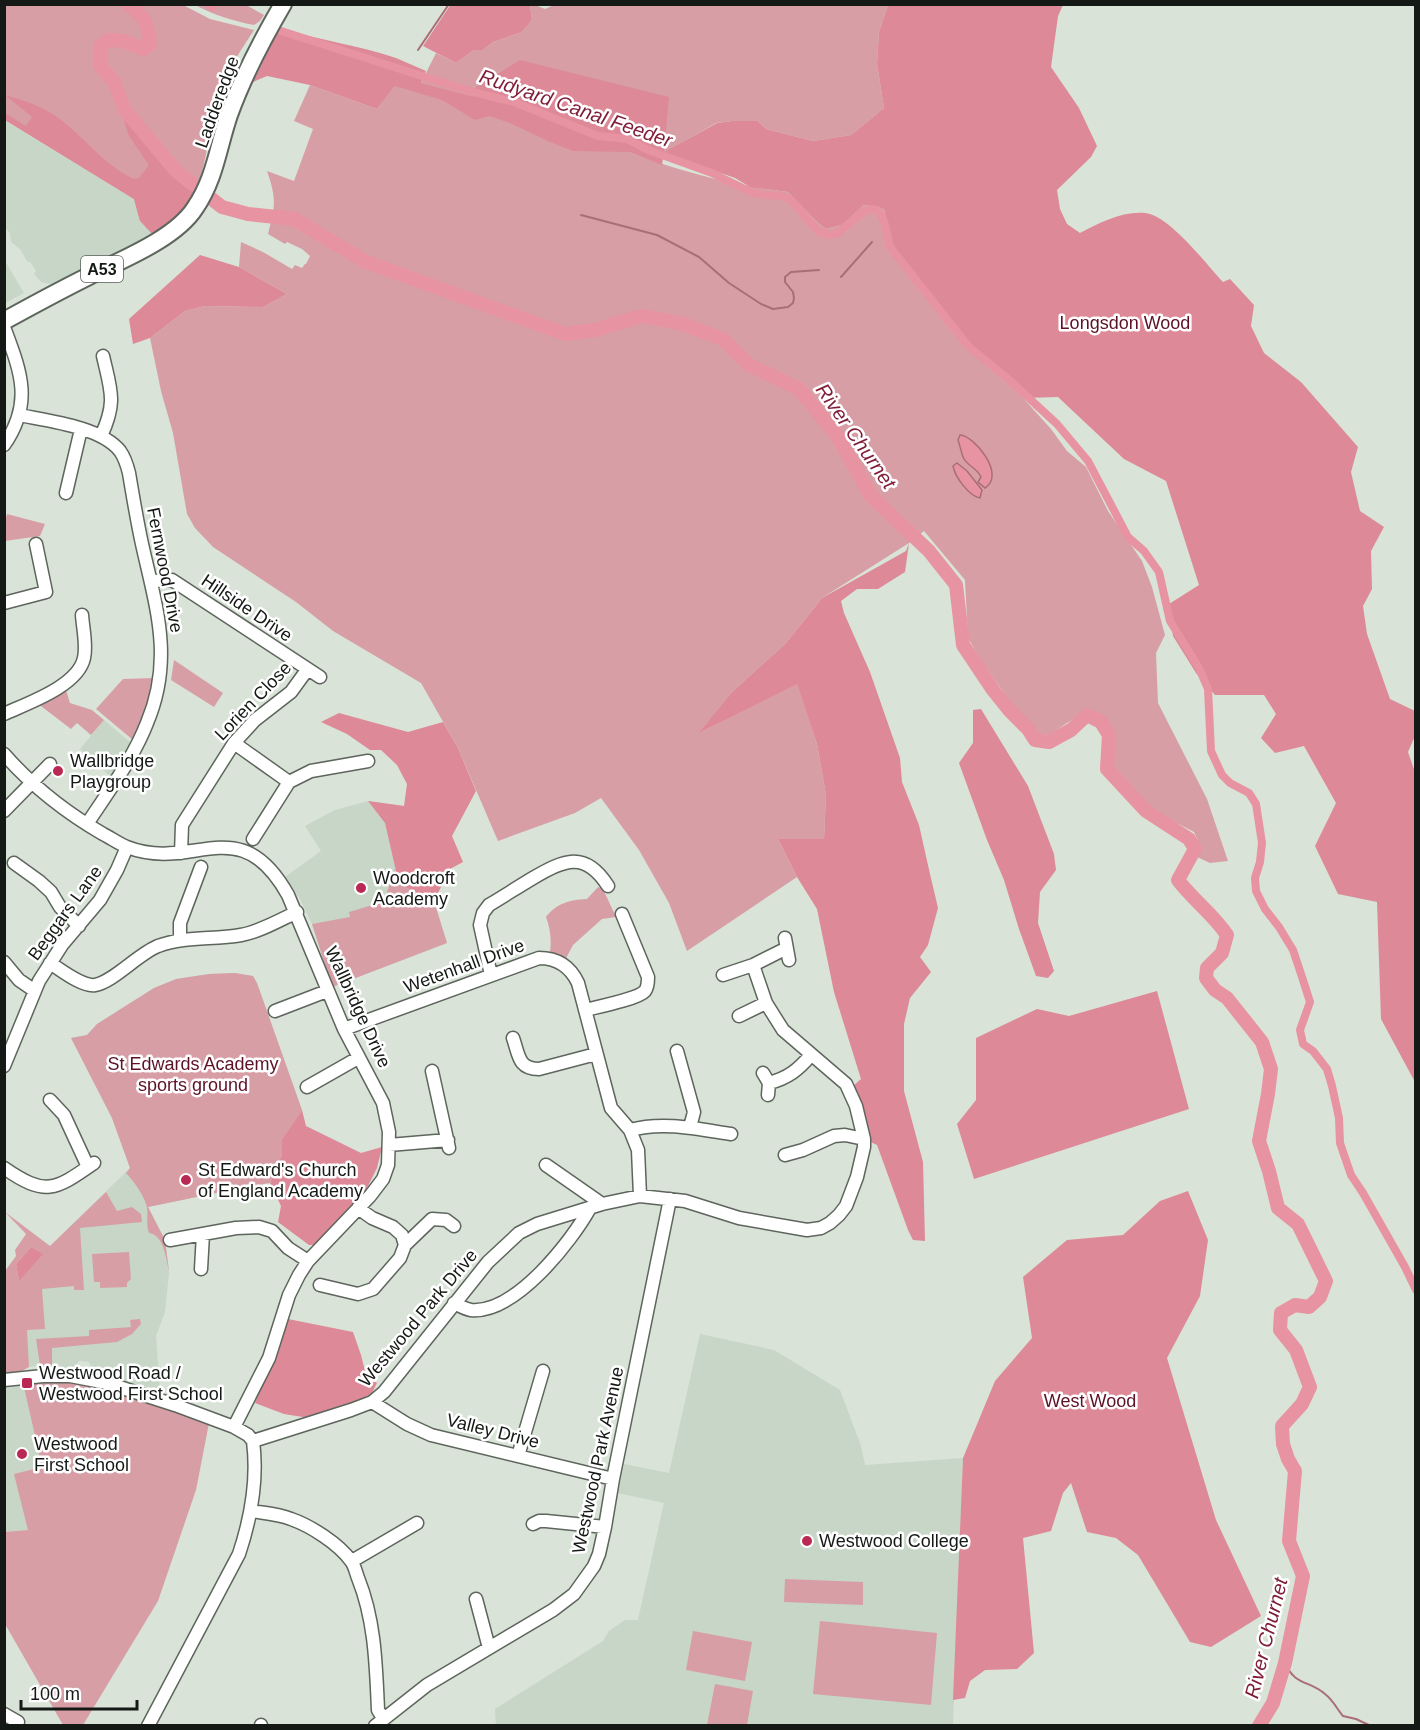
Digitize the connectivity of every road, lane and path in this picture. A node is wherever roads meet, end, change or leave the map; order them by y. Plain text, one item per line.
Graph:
1 (283, 4) edge
2 (4, 321) edge
3 (4, 327) edge
4 (103, 356) dead end
5 (19, 415) junction
6 (81, 429) junction
7 (101, 436) junction
8 (4, 445) edge
9 (66, 493) dead end
10 (36, 544) dead end
11 (152, 581) junction
12 (4, 603) edge
13 (82, 615) dead end
14 (307, 670) junction
15 (320, 677) dead end
16 (4, 714) edge
17 (234, 743) junction
18 (4, 754) edge
19 (368, 761) dead end
20 (50, 764) dead end
21 (31, 782) junction
22 (289, 782) junction
23 (4, 811) edge
24 (87, 824) junction
25 (253, 838) dead end
26 (127, 847) junction
27 (181, 853) junction
28 (14, 863) dead end
29 (201, 867) dead end
30 (601, 881) dead end
31 (297, 912) junction
32 (622, 914) dead end
33 (79, 926) junction
34 (180, 940) junction
35 (786, 949) dead end
36 (4, 962) edge
37 (50, 963) junction
38 (753, 964) junction
39 (491, 975) junction
40 (723, 975) dead end
41 (34, 992) junction
42 (327, 992) junction
43 (766, 1003) junction
44 (585, 1010) junction
45 (275, 1011) dead end
46 (739, 1016) dead end
47 (344, 1029) junction
48 (513, 1038) dead end
49 (677, 1051) dead end
50 (596, 1054) junction
51 (811, 1055) junction
52 (358, 1058) junction
53 (4, 1066) edge
54 (432, 1071) dead end
55 (767, 1084) dead end
56 (306, 1088) dead end
57 (50, 1100) dead end
58 (690, 1127) junction
59 (630, 1130) junction
60 (731, 1134) dead end
61 (864, 1139) junction
62 (389, 1145) junction
63 (784, 1155) dead end
64 (546, 1165) dead end
65 (4, 1168) edge
66 (640, 1196) junction
67 (670, 1199) junction
68 (602, 1204) junction
69 (358, 1208) junction
70 (590, 1208) junction
71 (454, 1226) dead end
72 (203, 1234) junction
73 (170, 1240) dead end
74 (405, 1245) junction
75 (308, 1261) junction
76 (201, 1269) dead end
77 (320, 1285) dead end
78 (454, 1303) junction
79 (543, 1371) dead end
80 (4, 1380) edge
81 (372, 1402) junction
82 (234, 1427) junction
83 (254, 1441) junction
84 (518, 1456) junction
85 (613, 1479) junction
86 (250, 1511) junction
87 (417, 1523) dead end
88 (533, 1524) dead end
89 (605, 1527) junction
90 (352, 1562) junction
91 (476, 1599) dead end
92 (489, 1648) junction
93 (4, 1714) edge
94 (18, 1722) dead end
95 (379, 1722) edge
96 (148, 1725) edge

1 - 2 highway, Ladderedge / A53
3 - 5 street
4 - 7 street
5 - 6 street, Fernwood Drive
5 - 8 street
6 - 7 street, Fernwood Drive
6 - 9 street
7 - 11 street, Fernwood Drive
10 - 12 street
11 - 14 street, Hillside Drive
11 - 24 street, Fernwood Drive
13 - 16 street
14 - 15 street, Hillside Drive
14 - 17 street, Lorien Close
17 - 22 street
17 - 27 street, Lorien Close
18 - 21 street, Wallbridge Drive
19 - 22 street
20 - 21 street
21 - 23 street
21 - 24 street, Wallbridge Drive
22 - 25 street
24 - 26 street, Wallbridge Drive
26 - 27 street, Wallbridge Drive
26 - 33 street, Beggars Lane
27 - 31 street, Wallbridge Drive
28 - 33 street
29 - 34 street
30 - 39 street
31 - 34 street
31 - 42 street, Wallbridge Drive
32 - 44 street
33 - 37 street, Beggars Lane
34 - 37 street
35 - 38 street
36 - 41 street
37 - 41 street, Beggars Lane
38 - 40 street
38 - 43 street, Westwood Park Drive
39 - 44 street, Wetenhall Drive
39 - 47 street, Wetenhall Drive
41 - 53 street, Beggars Lane
42 - 45 street
42 - 47 street, Wallbridge Drive
43 - 46 street
43 - 51 street, Westwood Park Drive
44 - 50 street, Wetenhall Drive
47 - 52 street, Wallbridge Drive
48 - 50 street
49 - 58 street
50 - 59 street, Wetenhall Drive
51 - 55 street
51 - 61 street, Westwood Park Drive
52 - 56 street
52 - 62 street, Wallbridge Drive
54 - 62 street
57 - 65 street
58 - 59 street
58 - 60 street
59 - 66 street, Wetenhall Drive
61 - 63 street
61 - 67 street, Westwood Park Drive
62 - 69 street, Wallbridge Drive
64 - 68 street
66 - 67 street, Westwood Park Drive
66 - 68 street, Westwood Park Drive
67 - 85 street, Westwood Park Avenue
68 - 70 street, Westwood Park Drive
69 - 74 street
69 - 75 street, Wallbridge Drive
70 - 78 street, Westwood Park Drive
70 - 78 street
71 - 74 street
72 - 73 street
72 - 75 street
72 - 76 street
74 - 77 street
75 - 82 street, Wallbridge Drive
78 - 81 street, Westwood Park Drive
79 - 84 street
80 - 82 street
81 - 83 street, Westwood Park Drive
81 - 84 street, Valley Drive
82 - 83 street
83 - 86 street
84 - 85 street, Valley Drive
85 - 89 street, Westwood Park Avenue
86 - 90 street
86 - 96 street
87 - 90 street
88 - 89 street
89 - 92 street, Westwood Park Avenue
90 - 95 street
91 - 92 street
92 - 95 street, Westwood Park Avenue
93 - 94 street

